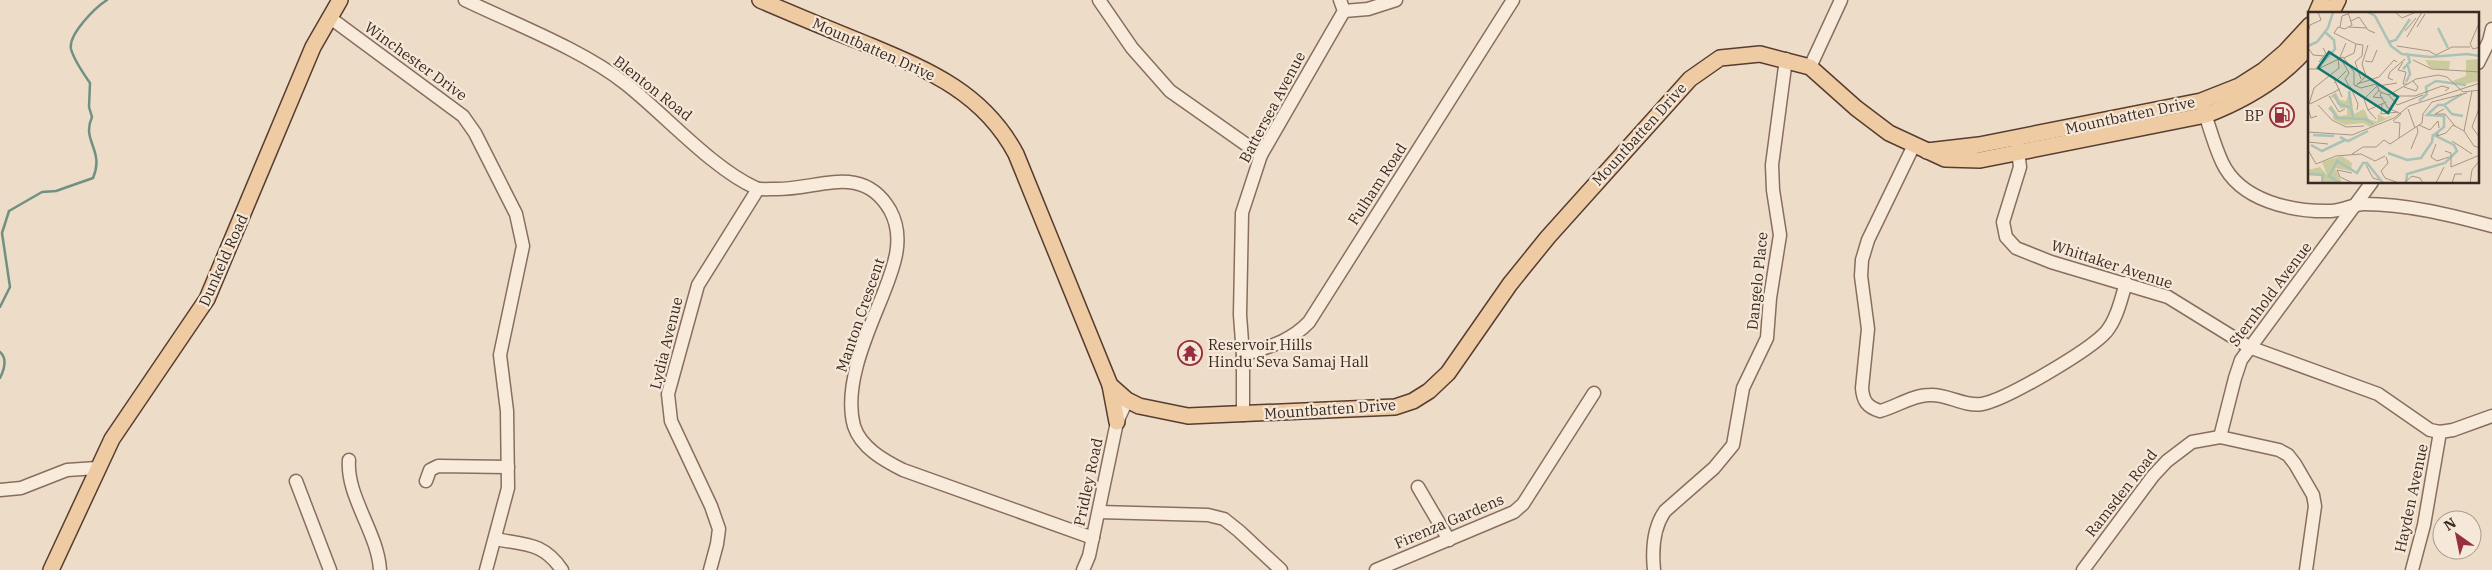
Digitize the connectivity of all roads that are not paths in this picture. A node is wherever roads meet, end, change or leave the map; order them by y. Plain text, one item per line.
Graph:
1 (340, 0) edge
2 (465, 0) edge
3 (760, 0) edge
4 (1099, 0) edge
5 (1396, 0) edge
6 (1513, 0) edge
7 (1841, 0) edge
8 (2322, 0) edge
9 (2338, 0) edge
10 (1342, 6) edge
11 (2317, 12) edge
12 (2332, 12) edge
13 (329, 17) junction
14 (2308, 26) edge
15 (2492, 29) edge
16 (2308, 45) edge
17 (1786, 59) junction
18 (2480, 59) edge
19 (1810, 67) junction
20 (2268, 75) junction
21 (2203, 108) junction
22 (2017, 146) junction
23 (1920, 148) junction
24 (1261, 155) junction
25 (2371, 184) edge
26 (758, 189) junction
27 (2357, 205) junction
28 (2492, 226) edge
29 (2126, 283) junction
30 (2249, 347) junction
31 (1243, 355) junction
32 (1110, 385) junction
33 (1594, 393) dead end
34 (1127, 400) junction
35 (1243, 415) junction
36 (2492, 416) edge
37 (1117, 422) junction
38 (2440, 432) junction
39 (2220, 437) junction
40 (349, 460) dead end
41 (508, 467) junction
42 (97, 468) junction
43 (296, 481) dead end
44 (426, 481) dead end
45 (1418, 487) dead end
46 (0, 490) edge
47 (1099, 512) junction
48 (1093, 538) junction
49 (495, 539) junction
50 (1449, 540) junction
51 (51, 570) edge
52 (330, 570) edge
53 (380, 570) edge
54 (486, 570) edge
55 (562, 570) edge
56 (710, 570) edge
57 (1083, 570) edge
58 (1281, 570) edge
59 (1376, 570) edge
60 (1654, 570) edge
61 (2083, 570) edge
62 (2306, 570) edge
63 (2412, 570) edge

1 - 13 main road
2 - 26 street, Blenton Road
3 - 32 main road, Mountbatten Drive
4 - 24 street
5 - 10 street
6 - 31 street, Fulham Road
7 - 19 street
8 - 11 main road
9 - 12 main road
10 - 24 street, Battersea Avenue
13 - 41 street, Winchester Drive
13 - 42 main road, Dunkeld Road
14 - 20 main road, Mountbatten Drive
15 - 18 street
16 - 20 main road, Mountbatten Drive
17 - 19 main road, Mountbatten Drive
17 - 35 main road, Mountbatten Drive
17 - 60 street, Dangelo Place
19 - 23 main road, Mountbatten Drive
20 - 21 main road, Mountbatten Drive
21 - 22 main road, Mountbatten Drive
21 - 27 street
22 - 23 main road, Mountbatten Drive
22 - 29 street, Whittaker Avenue
23 - 29 street
24 - 31 street, Battersea Avenue
25 - 27 street, Sternhold Avenue
26 - 48 street, Manton Crescent
26 - 56 street, Lydia Avenue
27 - 28 street
27 - 30 street, Sternhold Avenue
29 - 30 street, Whittaker Avenue
30 - 38 street, Whittaker Avenue
30 - 39 street, Sternhold Avenue
31 - 35 street, Battersea Avenue
32 - 34 main road, Mountbatten Drive
32 - 37 main road
33 - 50 street, Firenza Gardens
34 - 35 main road, Mountbatten Drive
34 - 37 street, Pridley Road
36 - 38 street
37 - 47 street, Pridley Road
38 - 63 street, Hayden Avenue
39 - 61 street, Ramsden Road
39 - 62 street
40 - 53 street
41 - 44 street
41 - 49 street, Winchester Drive
42 - 46 street
42 - 51 main road, Dunkeld Road
43 - 52 street
45 - 50 street
47 - 48 street, Pridley Road
47 - 58 street
48 - 57 street, Pridley Road
49 - 54 street, Winchester Drive
49 - 55 street
50 - 59 street, Firenza Gardens

